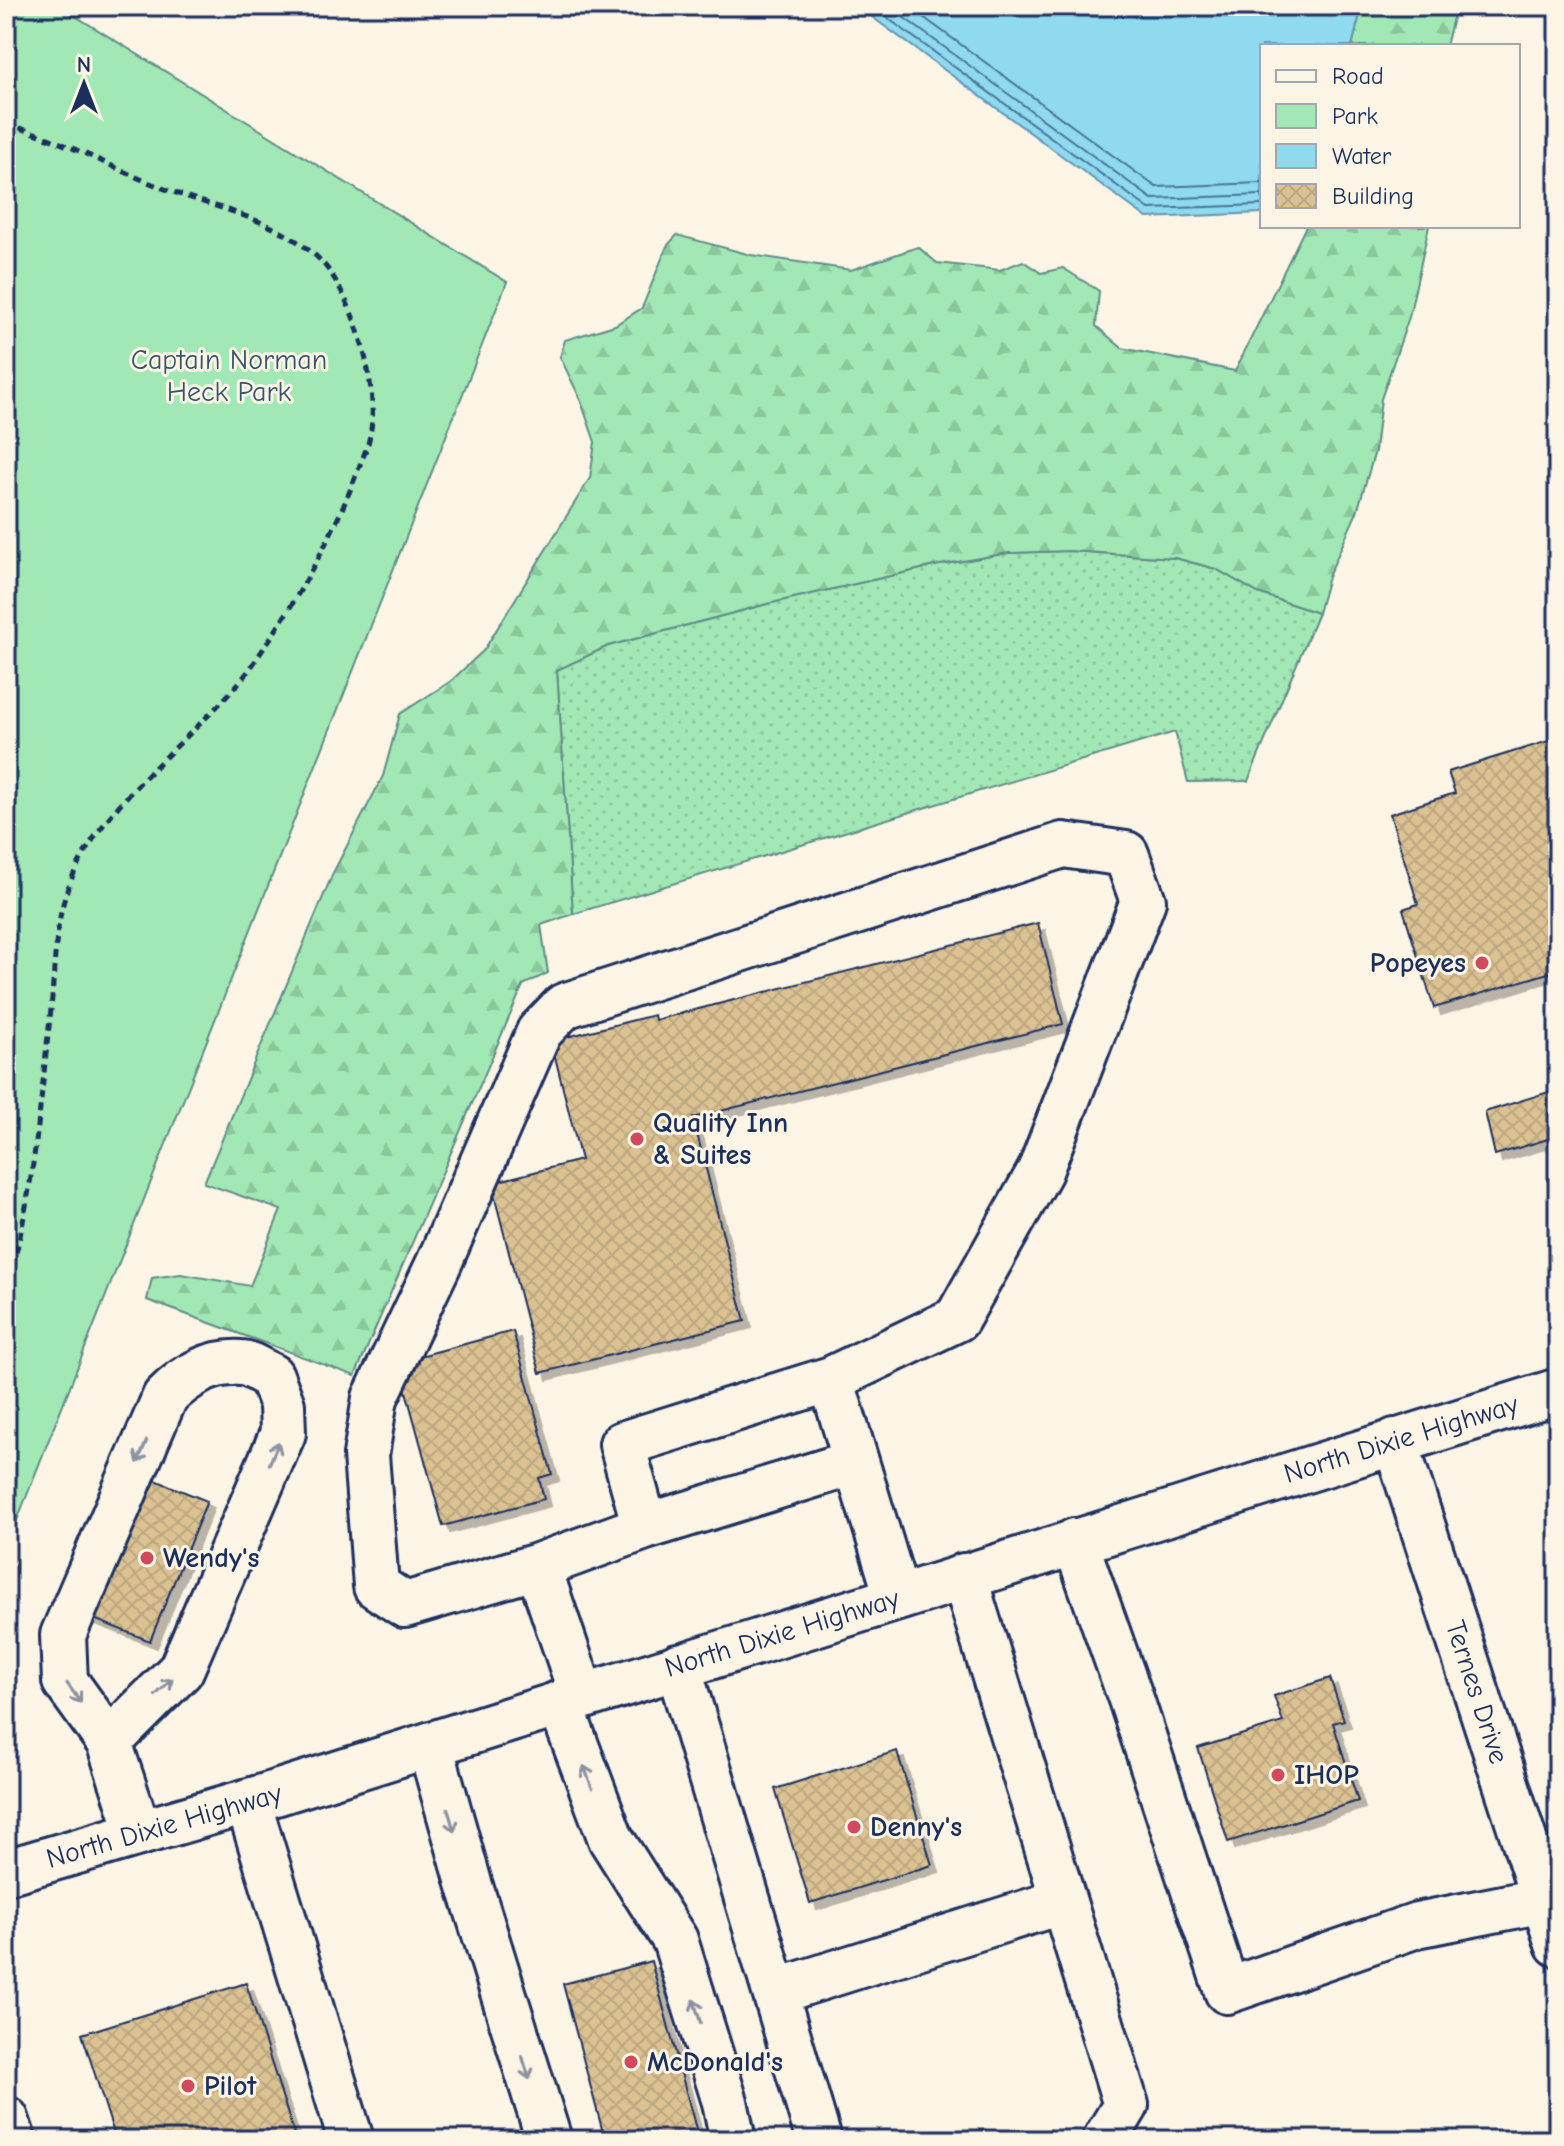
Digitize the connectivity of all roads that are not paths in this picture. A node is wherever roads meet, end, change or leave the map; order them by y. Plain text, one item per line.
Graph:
1 (831, 1379) junction
2 (1558, 1391) edge
3 (1395, 1441) junction
4 (856, 1462) junction
5 (645, 1527) junction
6 (1075, 1541) junction
7 (538, 1566) junction
8 (964, 1576) junction
9 (897, 1597) junction
10 (678, 1666) junction
11 (571, 1700) junction
12 (109, 1742) junction
13 (430, 1745) junction
14 (248, 1802) junction
15 (139, 1833) junction
16 (6, 1872) edge
17 (1551, 1897) edge
18 (1063, 1901) junction
19 (1558, 1944) edge
20 (775, 1992) junction
21 (6, 2119) edge
22 (13, 2140) edge
23 (351, 2140) edge
24 (549, 2140) edge
25 (733, 2140) edge
26 (819, 2140) edge
27 (1105, 2140) edge

1 - 4 main road
1 - 5 main road
1 - 7 main road
2 - 3 main road, North Dixie Highway
3 - 6 main road, North Dixie Highway
3 - 17 main road, Ternes Drive
4 - 5 main road
4 - 9 main road
5 - 7 main road
6 - 8 main road, North Dixie Highway
6 - 17 main road
7 - 11 main road
8 - 9 main road, North Dixie Highway
8 - 18 main road
9 - 10 main road, North Dixie Highway
10 - 11 main road, North Dixie Highway
10 - 20 main road
11 - 13 main road, North Dixie Highway
25 -> 11 main road
12 -> 12 main road
12 - 15 main road
13 - 14 main road, North Dixie Highway
13 -> 24 main road
14 - 15 main road, North Dixie Highway
14 - 23 main road
15 - 16 main road, North Dixie Highway
17 - 19 main road, Ternes Drive
18 - 20 main road
18 - 27 main road
20 - 26 main road
21 - 22 main road

